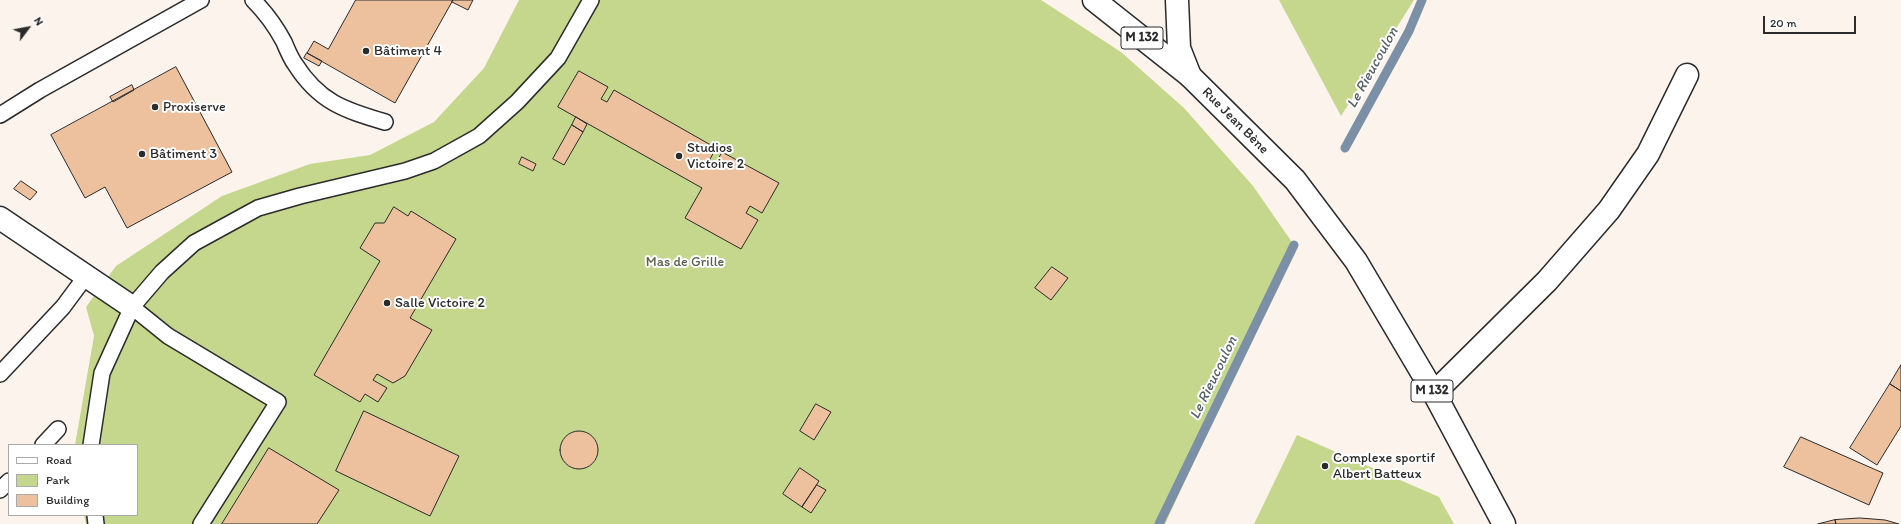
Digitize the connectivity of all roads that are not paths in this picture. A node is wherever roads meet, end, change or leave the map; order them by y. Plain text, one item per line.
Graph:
1 (201, 0) edge
2 (253, 0) edge
3 (591, 0) edge
4 (1094, 0) edge
5 (1177, 0) edge
6 (1687, 75) dead end
7 (1190, 76) junction
8 (0, 115) edge
9 (385, 122) dead end
10 (0, 218) edge
11 (86, 276) junction
12 (132, 307) junction
13 (0, 374) edge
14 (1434, 394) junction
15 (58, 429) dead end
16 (44, 444) edge
17 (91, 444) edge
18 (8, 482) edge
19 (0, 490) edge
20 (201, 524) edge
21 (1504, 524) edge

1 - 8 lane
2 - 9 lane
3 - 12 lane
4 - 7 main road, Rue Jean Bène / M 132
5 - 7 main road, M 132
6 - 14 main road
7 - 14 main road, Rue Jean Bène / M 132
10 - 11 main road
11 - 12 main road
11 - 13 lane
12 - 17 lane
12 - 20 lane
14 - 21 main road, M 132
15 - 16 lane
18 - 19 lane

